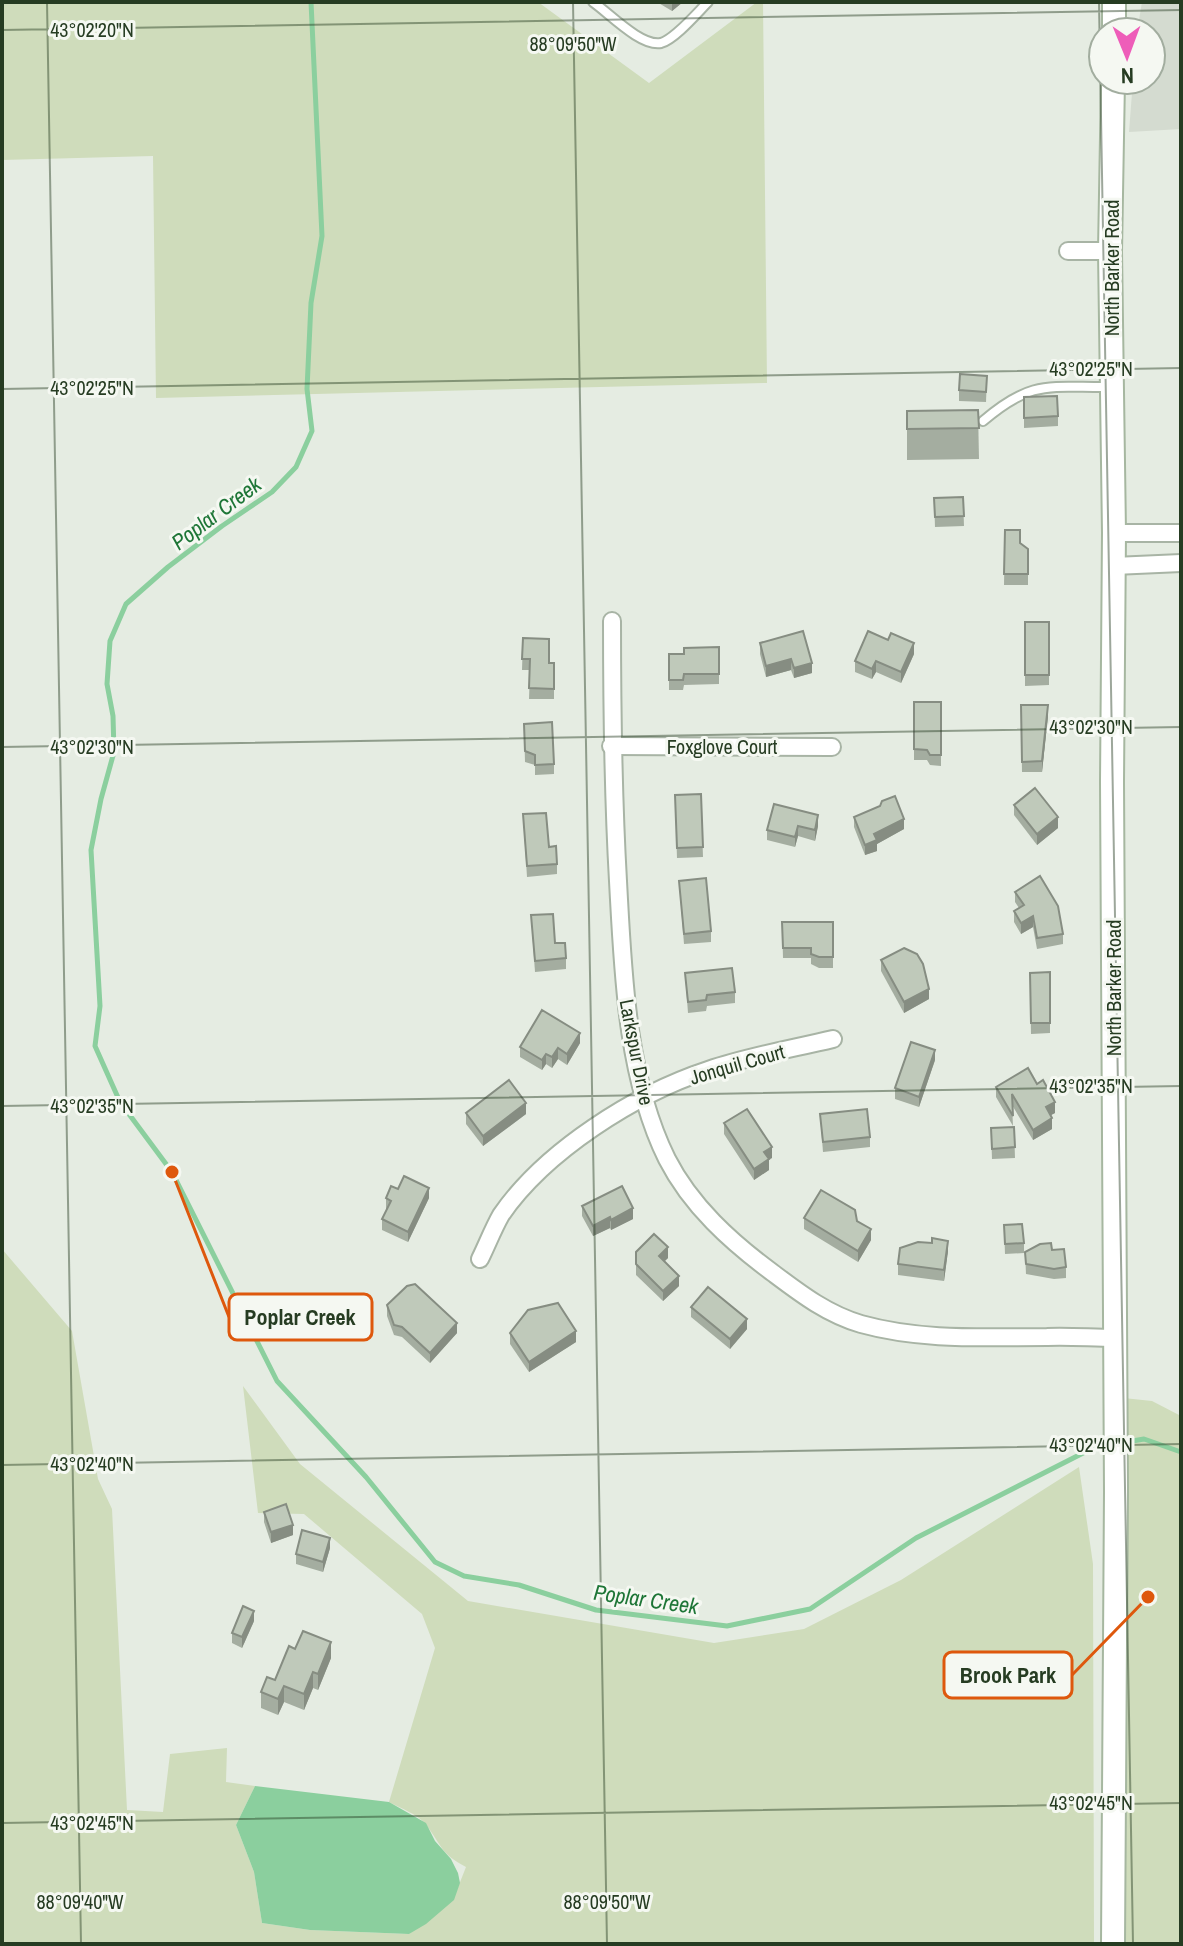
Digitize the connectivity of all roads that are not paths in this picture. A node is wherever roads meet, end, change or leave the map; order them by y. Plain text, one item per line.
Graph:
1 (593, 2) edge
2 (708, 2) edge
3 (1113, 96) edge
4 (1068, 251) dead end
5 (1110, 251) junction
6 (1113, 387) junction
7 (983, 421) dead end
8 (1114, 533) junction
9 (1181, 533) edge
10 (1181, 563) edge
11 (1114, 566) junction
12 (612, 621) dead end
13 (611, 746) junction
14 (832, 747) dead end
15 (833, 1039) dead end
16 (644, 1099) junction
17 (480, 1259) dead end
18 (1114, 1338) junction
19 (1113, 1944) edge

1 - 2 lane
3 - 5 main road, North Barker Road
4 - 5 street
5 - 6 main road, North Barker Road
6 - 7 lane
6 - 8 main road, North Barker Road
8 - 9 street
8 - 11 main road, North Barker Road
10 - 11 street
11 - 18 main road, North Barker Road
12 - 13 street, Larkspur Drive
13 - 14 street, Foxglove Court
13 - 16 street, Larkspur Drive
15 - 16 street, Jonquil Court
16 - 17 street, Jonquil Court
16 - 18 street, Larkspur Drive
18 - 19 main road, North Barker Road

